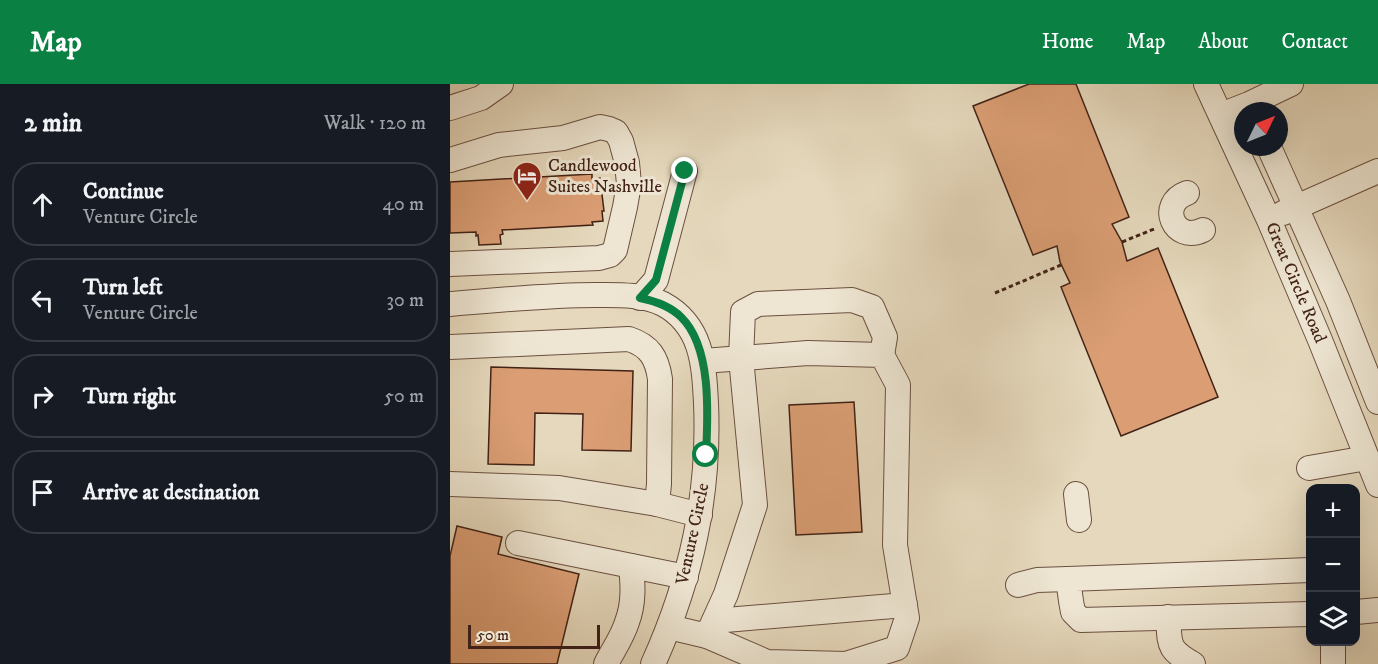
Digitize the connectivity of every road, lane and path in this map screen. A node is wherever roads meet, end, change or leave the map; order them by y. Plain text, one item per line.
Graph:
1 (501, 84) edge
2 (1206, 84) edge
3 (1291, 84) edge
4 (1248, 100) edge
5 (450, 108) edge
6 (1221, 115) junction
7 (1273, 156) edge
8 (450, 160) edge
9 (685, 171) dead end
10 (1378, 171) edge
11 (1187, 193) dead end
12 (1296, 207) junction
13 (1269, 219) junction
14 (1173, 221) junction
15 (1203, 230) dead end
16 (1122, 242) dead end
17 (528, 261) junction
18 (450, 264) edge
19 (1061, 265) dead end
20 (995, 293) dead end
21 (531, 298) junction
22 (640, 298) junction
23 (450, 304) edge
24 (450, 346) edge
25 (882, 355) junction
26 (741, 358) junction
27 (703, 361) junction
28 (1378, 402) edge
29 (1309, 468) dead end
30 (1375, 475) edge
31 (450, 484) edge
32 (1076, 494) dead end
33 (657, 504) junction
34 (700, 515) junction
35 (1078, 520) dead end
36 (518, 543) dead end
37 (631, 566) junction
38 (1306, 570) edge
39 (686, 577) junction
40 (1068, 579) junction
41 (1018, 585) dead end
42 (905, 605) junction
43 (1378, 610) edge
44 (1360, 612) edge
45 (1306, 614) edge
46 (1168, 617) junction
47 (669, 627) junction
48 (710, 629) junction
49 (1332, 646) edge
50 (606, 664) edge
51 (653, 664) edge
52 (1193, 664) edge
53 (1333, 664) edge

1 - 5 street
2 - 6 street, Great Circle Road
3 - 4 street
4 - 6 street
6 - 13 street, Great Circle Road
7 - 12 street, Great Circle Road
8 - 17 street
9 - 22 street
10 - 12 street
11 - 14 street
12 - 13 street
12 - 28 street, Great Circle Road
13 - 30 street, Great Circle Road
14 - 15 street
14 - 16 path
17 - 18 street
17 - 21 street
19 - 20 path
21 - 22 street, Venture Circle
21 - 23 street, Venture Circle
22 - 27 street, Venture Circle
24 - 33 street
25 - 26 street
25 - 26 street
25 - 42 street
26 - 27 street
26 - 48 street
27 - 34 street, Venture Circle
29 - 30 street
31 - 33 street
32 - 35 street
33 - 34 street
34 - 39 street, Venture Circle
36 - 37 street
37 - 39 street
37 - 50 street
38 - 40 street
39 - 47 street, Venture Circle
40 - 41 street
40 - 46 street
42 - 48 street
42 - 48 street
43 - 44 street
45 - 46 street
46 - 52 street
47 - 48 street
47 - 51 street, Venture Circle
49 - 53 street

